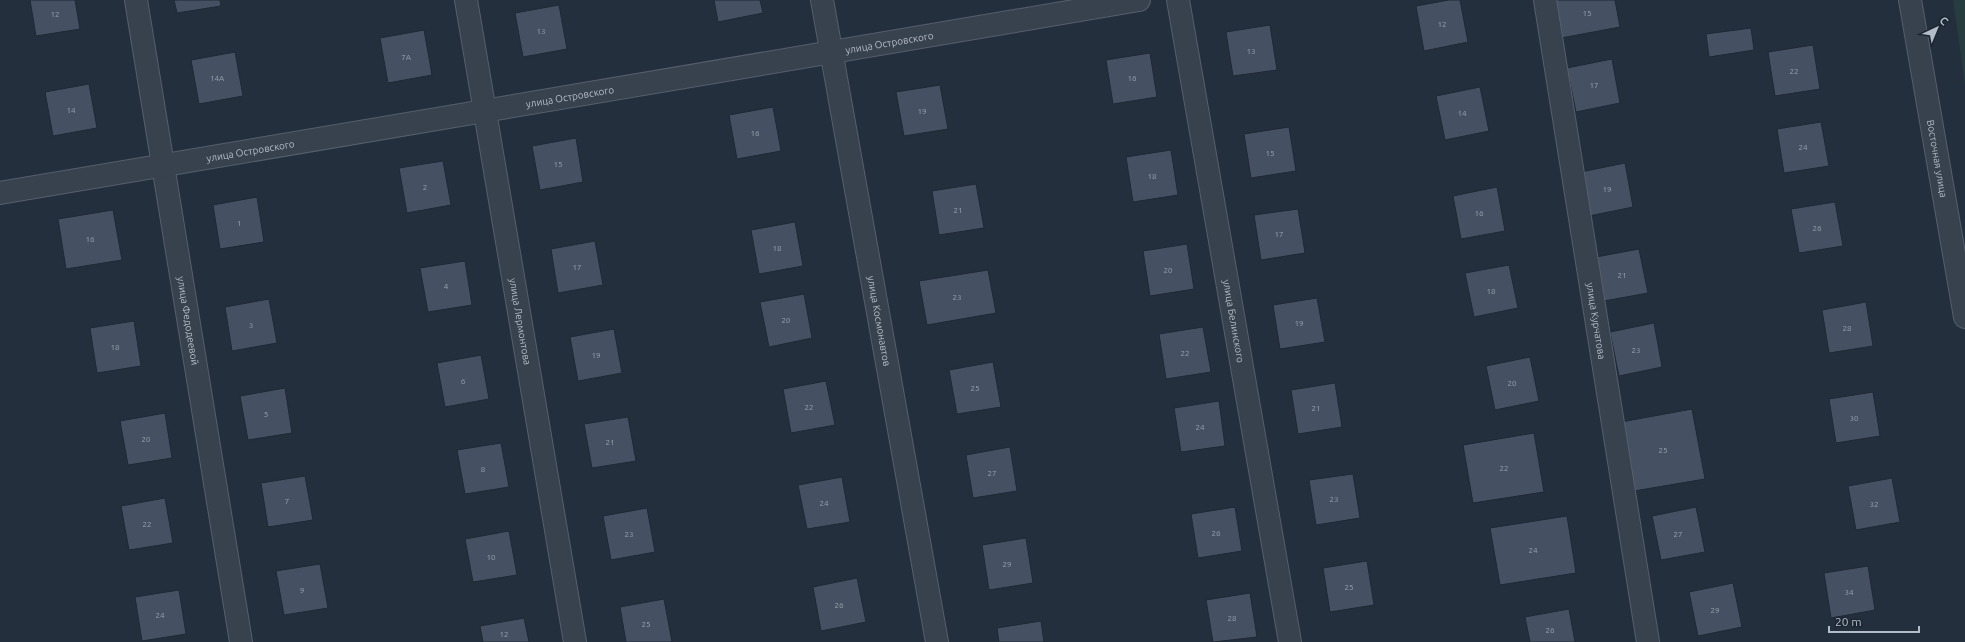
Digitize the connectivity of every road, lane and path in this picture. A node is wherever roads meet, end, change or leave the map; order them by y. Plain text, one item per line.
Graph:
1 (136, 0) edge
2 (466, 0) edge
3 (822, 0) edge
4 (1139, 0) edge
5 (1178, 0) edge
6 (1545, 0) edge
7 (1910, 0) edge
8 (832, 52) junction
9 (486, 110) junction
10 (163, 166) junction
11 (0, 193) edge
12 (1965, 317) edge
13 (242, 642) edge
14 (575, 642) edge
15 (936, 642) edge
16 (1290, 642) edge
17 (1648, 642) edge

1 - 10 street, улица Федодеевой
2 - 9 street, улица Лермонтова
3 - 8 street, улица Космонавтов
4 - 8 street, улица Островского
5 - 16 street, улица Белинского
6 - 17 street, улица Курчатова
7 - 12 street, Восточная улица
8 - 9 street, улица Островского
8 - 15 street, улица Космонавтов
9 - 10 street, улица Островского
9 - 14 street, улица Лермонтова
10 - 11 street, улица Островского
10 - 13 street, улица Федодеевой

